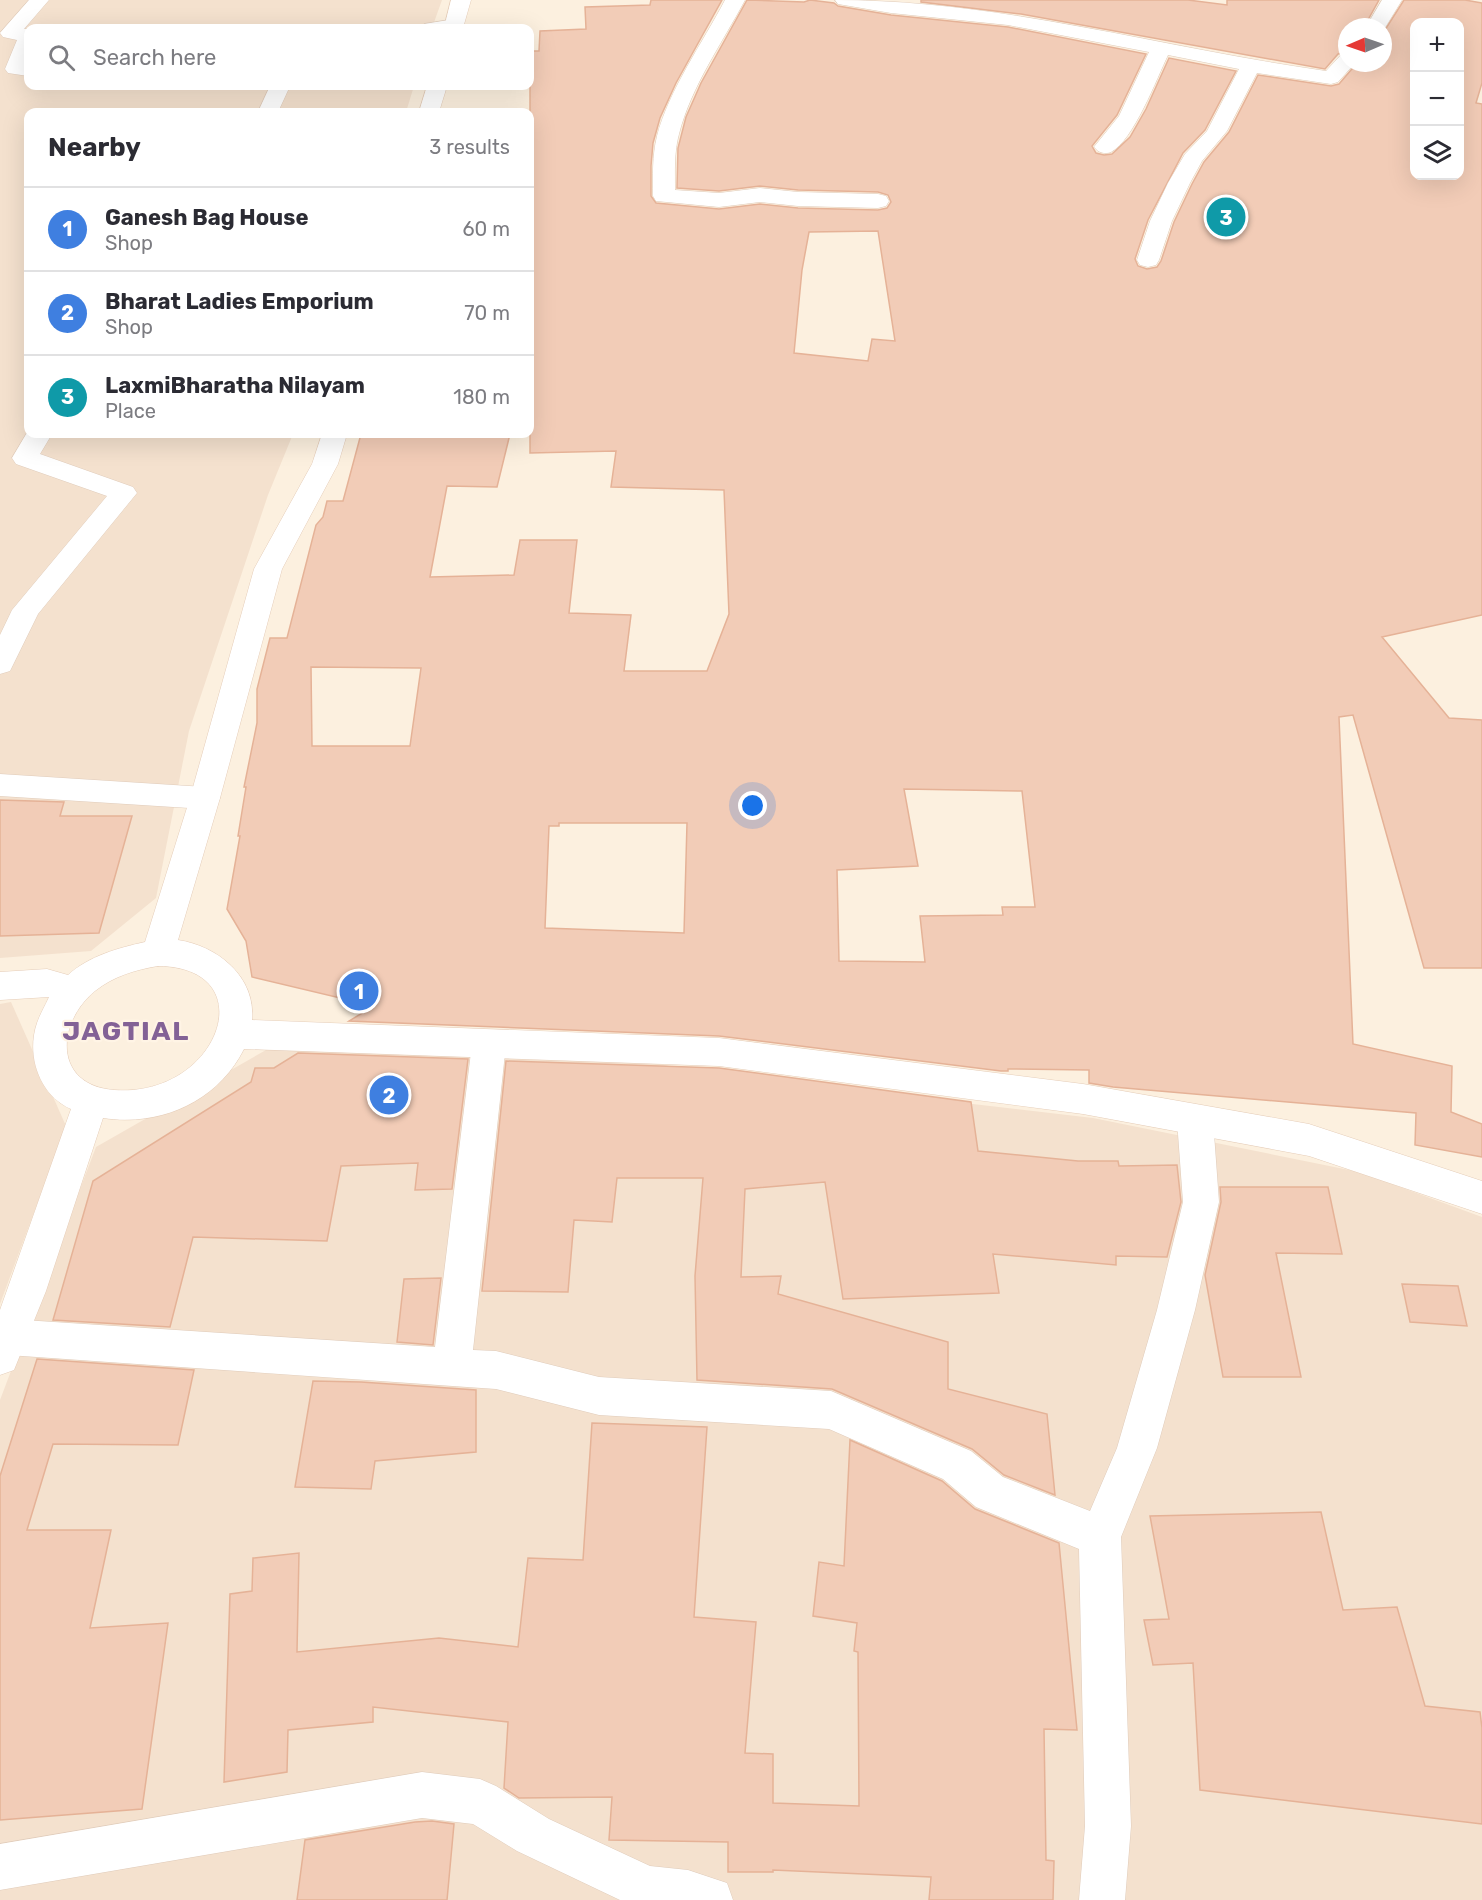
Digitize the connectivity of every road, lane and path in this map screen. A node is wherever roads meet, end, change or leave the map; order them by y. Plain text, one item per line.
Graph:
1 (39, 0) edge
2 (461, 0) edge
3 (735, 0) edge
4 (845, 0) edge
5 (990, 0) edge
6 (1392, 0) edge
7 (971, 16) junction
8 (1381, 18) edge
9 (456, 24) edge
10 (24, 35) edge
11 (24, 45) edge
12 (1161, 48) junction
13 (1251, 66) junction
14 (24, 70) edge
15 (1338, 70) edge
16 (278, 90) edge
17 (436, 90) edge
18 (270, 108) edge
19 (430, 108) edge
20 (1105, 147) dead end
21 (878, 201) dead end
22 (1148, 260) dead end
23 (37, 438) edge
24 (333, 438) edge
25 (0, 664) edge
26 (0, 785) edge
27 (205, 798) junction
28 (158, 952) junction
29 (0, 986) edge
30 (73, 990) junction
31 (235, 1034) junction
32 (489, 1044) junction
33 (91, 1102) junction
34 (1196, 1120) junction
35 (1482, 1198) edge
36 (2, 1352) edge
37 (452, 1367) junction
38 (1100, 1537) junction
39 (0, 1867) edge
40 (710, 1900) edge
41 (1102, 1900) edge

1 - 10 street
2 - 9 street
3 - 21 street
4 - 7 street
5 - 7 street
6 - 8 street
7 - 12 street
11 - 14 street
12 - 13 street
12 - 20 street
13 - 15 street
13 - 22 street
16 - 18 street
17 - 19 street
23 - 25 street
24 - 27 street
26 - 27 street
27 - 28 street
28 - 30 street
28 - 31 street
29 - 30 street
30 - 33 street
31 - 32 street
31 - 33 street
32 - 34 street
32 - 37 street
33 - 36 street
34 - 35 street
34 - 38 street
36 - 37 street
37 - 38 street
38 - 41 street
39 - 40 street

